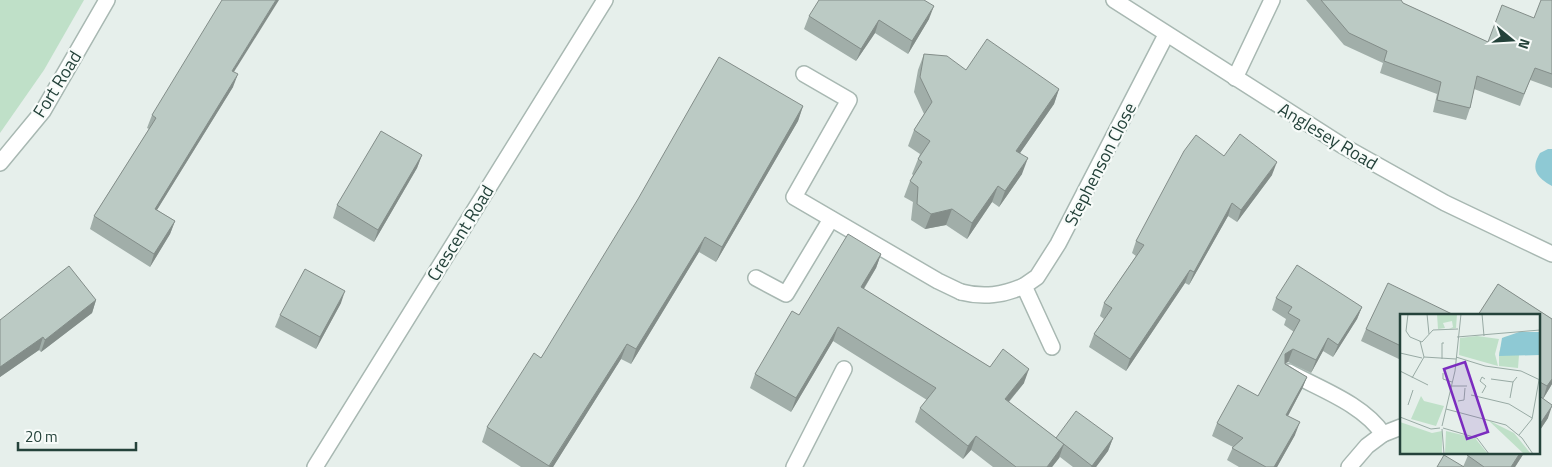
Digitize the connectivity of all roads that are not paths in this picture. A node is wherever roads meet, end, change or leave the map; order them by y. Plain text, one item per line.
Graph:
1 (107, 0) edge
2 (605, 0) edge
3 (1114, 0) edge
4 (1272, 0) edge
5 (1166, 35) junction
6 (804, 74) dead end
7 (1235, 78) junction
8 (0, 164) edge
9 (831, 219) junction
10 (1552, 254) edge
11 (756, 278) dead end
12 (1024, 286) junction
13 (1052, 347) dead end
14 (844, 369) dead end
15 (1288, 371) edge
16 (1400, 427) edge
17 (1383, 434) junction
18 (315, 467) edge
19 (794, 467) edge
20 (1349, 467) edge

1 - 8 street, Fort Road
2 - 18 street, Crescent Road
3 - 5 street, Anglesey Road
4 - 7 street
5 - 7 street, Anglesey Road
5 - 12 street, Stephenson Close
6 - 9 street, Stephenson Close
7 - 10 street, Anglesey Road
9 - 11 street
9 - 12 street, Stephenson Close
12 - 13 street
14 - 19 street
15 - 17 street
16 - 17 street
17 - 20 street

